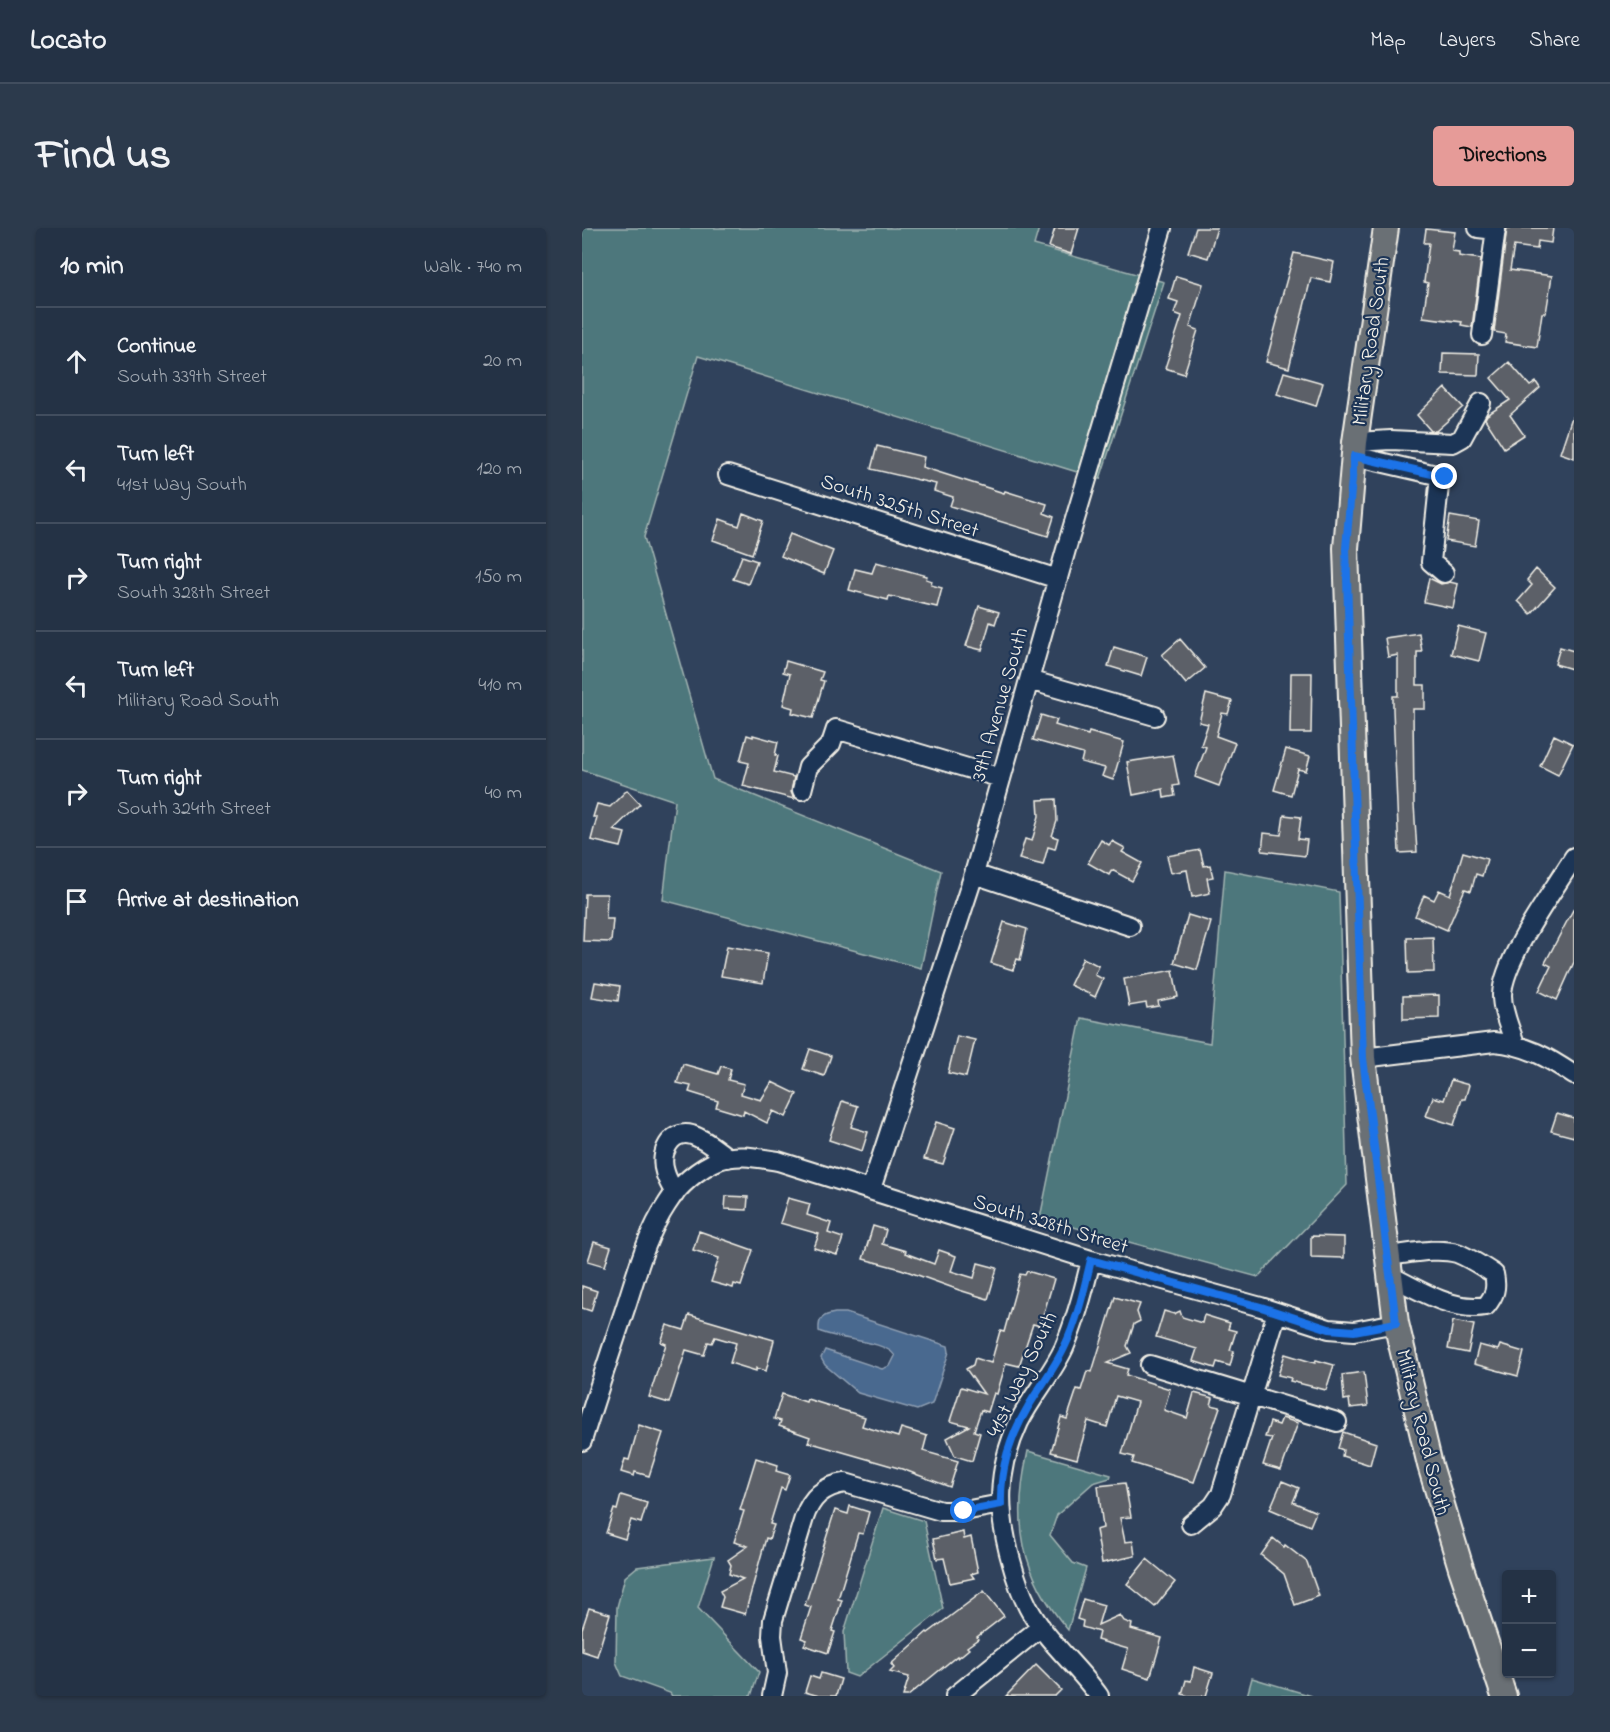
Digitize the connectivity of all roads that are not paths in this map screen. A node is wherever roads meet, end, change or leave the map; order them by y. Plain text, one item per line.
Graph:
1 (1162, 228) edge
2 (1386, 228) edge
3 (1490, 229) edge
4 (1482, 335) dead end
5 (1480, 403) dead end
6 (1355, 449) junction
7 (728, 475) dead end
8 (1444, 573) dead end
9 (1058, 579) junction
10 (1029, 680) junction
11 (1155, 716) dead end
12 (1001, 778) junction
13 (802, 790) dead end
14 (1574, 857) edge
15 (974, 874) junction
16 (1130, 926) dead end
17 (1515, 1044) junction
18 (1363, 1058) junction
19 (1574, 1075) edge
20 (728, 1158) junction
21 (871, 1189) junction
22 (675, 1194) junction
23 (1091, 1260) junction
24 (1388, 1266) junction
25 (1277, 1312) junction
26 (1396, 1323) junction
27 (1150, 1365) dead end
28 (1251, 1396) junction
29 (1337, 1422) dead end
30 (582, 1441) edge
31 (1001, 1504) junction
32 (1191, 1524) dead end
33 (1041, 1627) junction
34 (772, 1696) edge
35 (955, 1696) edge
36 (1099, 1696) edge
37 (1504, 1696) edge

1 - 9 street, 39th Avenue South
2 - 6 main road, Military Road South
3 - 4 street
5 - 6 street
6 - 8 street
6 - 18 main road, Military Road South
7 - 9 street, South 325th Street
9 - 10 street, 39th Avenue South
10 - 11 street
10 - 12 street, 39th Avenue South
12 - 13 street
12 - 15 street, 39th Avenue South
14 - 17 street
15 - 16 street
15 - 21 street, 39th Avenue South
17 - 18 street
17 - 19 street
18 - 24 main road, Military Road South
20 - 21 street, South 328th Street
20 - 22 street, South 328th Street
20 - 22 street
21 - 23 street, South 328th Street
22 - 30 street, South 328th Street
23 - 25 street, South 328th Street
23 - 31 street, 41st Way South
24 - 24 street
24 - 26 main road, Military Road South
25 - 26 street, South 328th Street
25 - 28 street
26 - 37 main road, Military Road South
27 - 28 street
28 - 29 street
28 - 32 street
31 - 33 street, 41st Way South
31 - 34 street
33 - 35 street
33 - 36 street, 41st Way South

